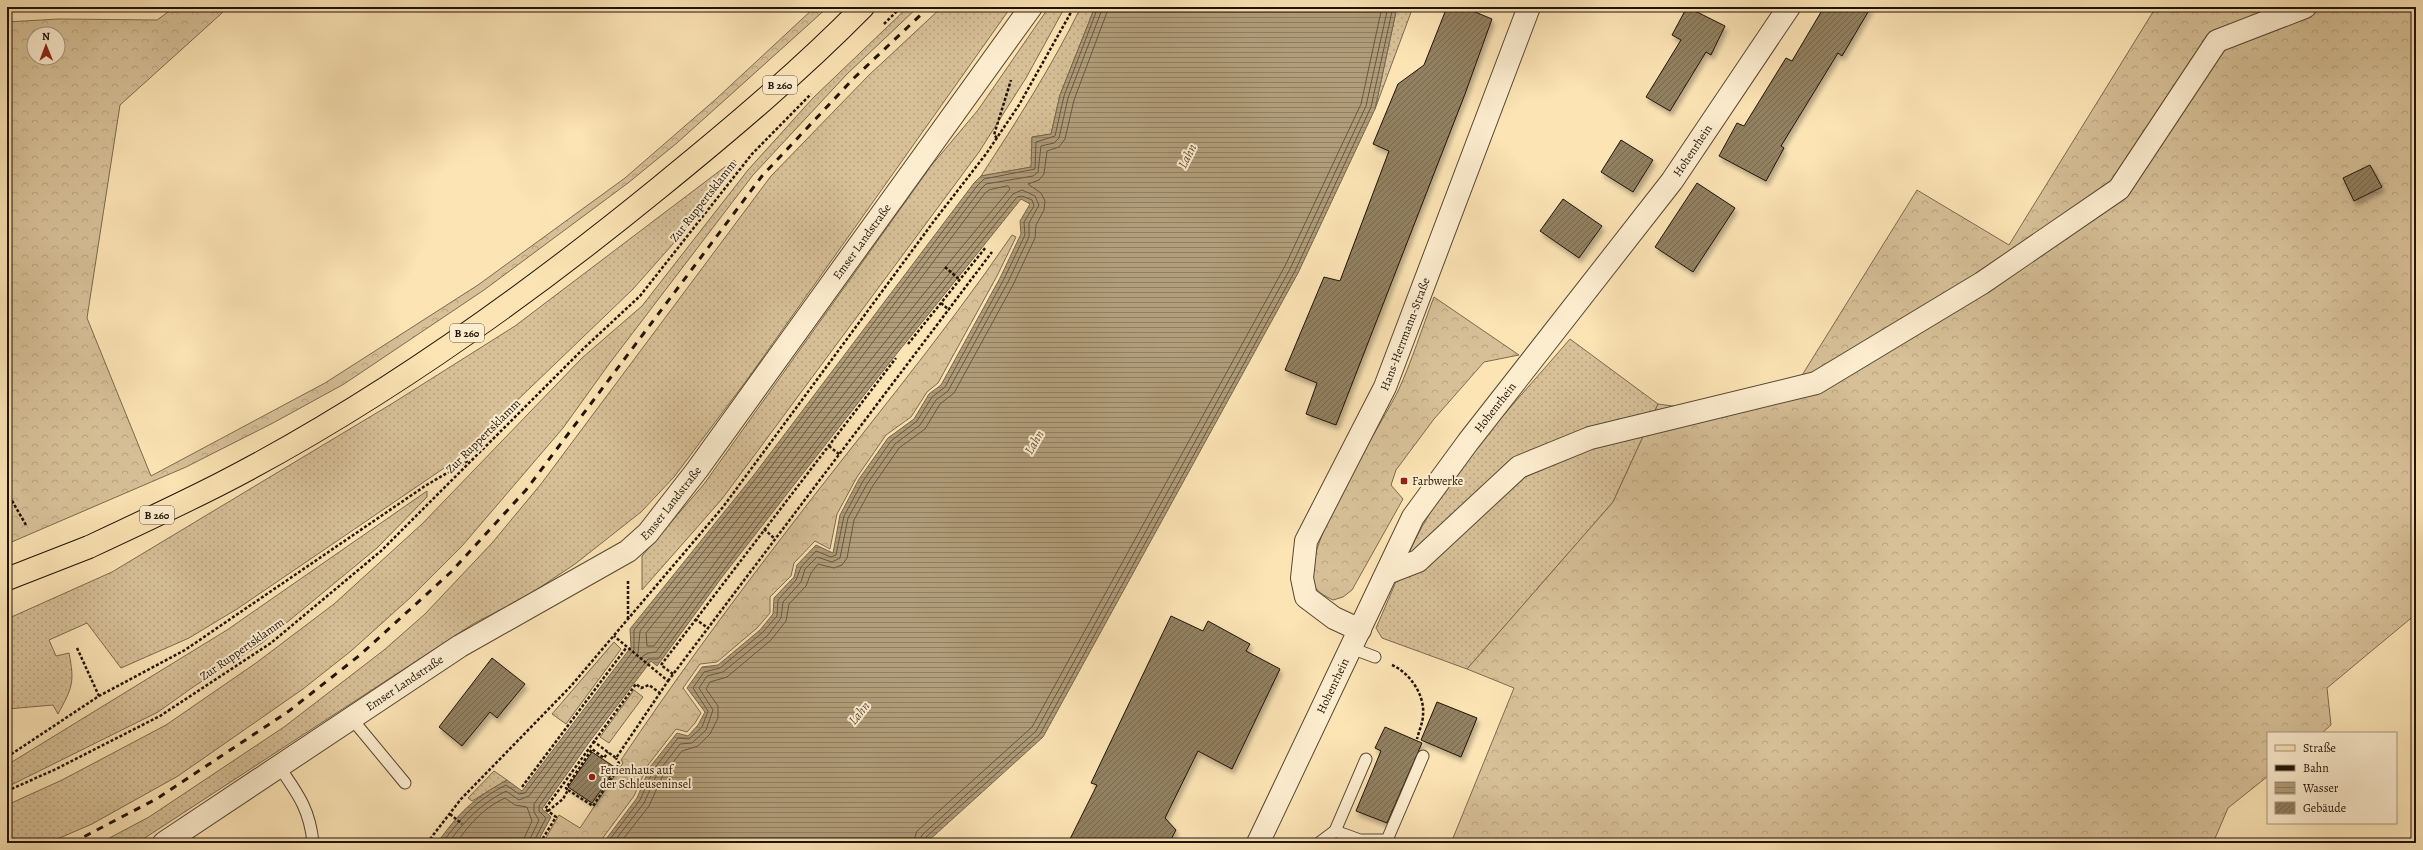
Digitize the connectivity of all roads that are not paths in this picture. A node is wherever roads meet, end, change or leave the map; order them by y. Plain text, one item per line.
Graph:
1 (863, 7) edge
2 (1031, 7) edge
3 (1529, 7) edge
4 (1789, 7) edge
5 (2305, 7) edge
6 (1387, 573) junction
7 (7, 580) edge
8 (1356, 639) junction
9 (1375, 657) road end
10 (352, 719) junction
11 (1423, 756) road end
12 (1366, 759) dead end
13 (280, 768) junction
14 (405, 783) dead end
15 (1336, 832) junction
16 (1360, 842) edge
17 (164, 843) edge
18 (313, 843) edge
19 (1258, 843) edge
20 (1319, 843) edge

1 - 7 main road, B 260, bridge
2 - 10 street, Emser Landstraße
3 - 8 street, Hans-Herrmann-Straße
4 - 6 street, Hohenrhein
5 - 6 street
6 - 8 street, Hohenrhein
8 - 9 lane
8 - 19 street, Hohenrhein
10 - 13 street, Emser Landstraße
10 - 14 lane
11 - 16 lane
12 - 15 lane
13 - 17 street, Emser Landstraße
13 - 18 lane
15 - 16 lane
15 - 20 lane

